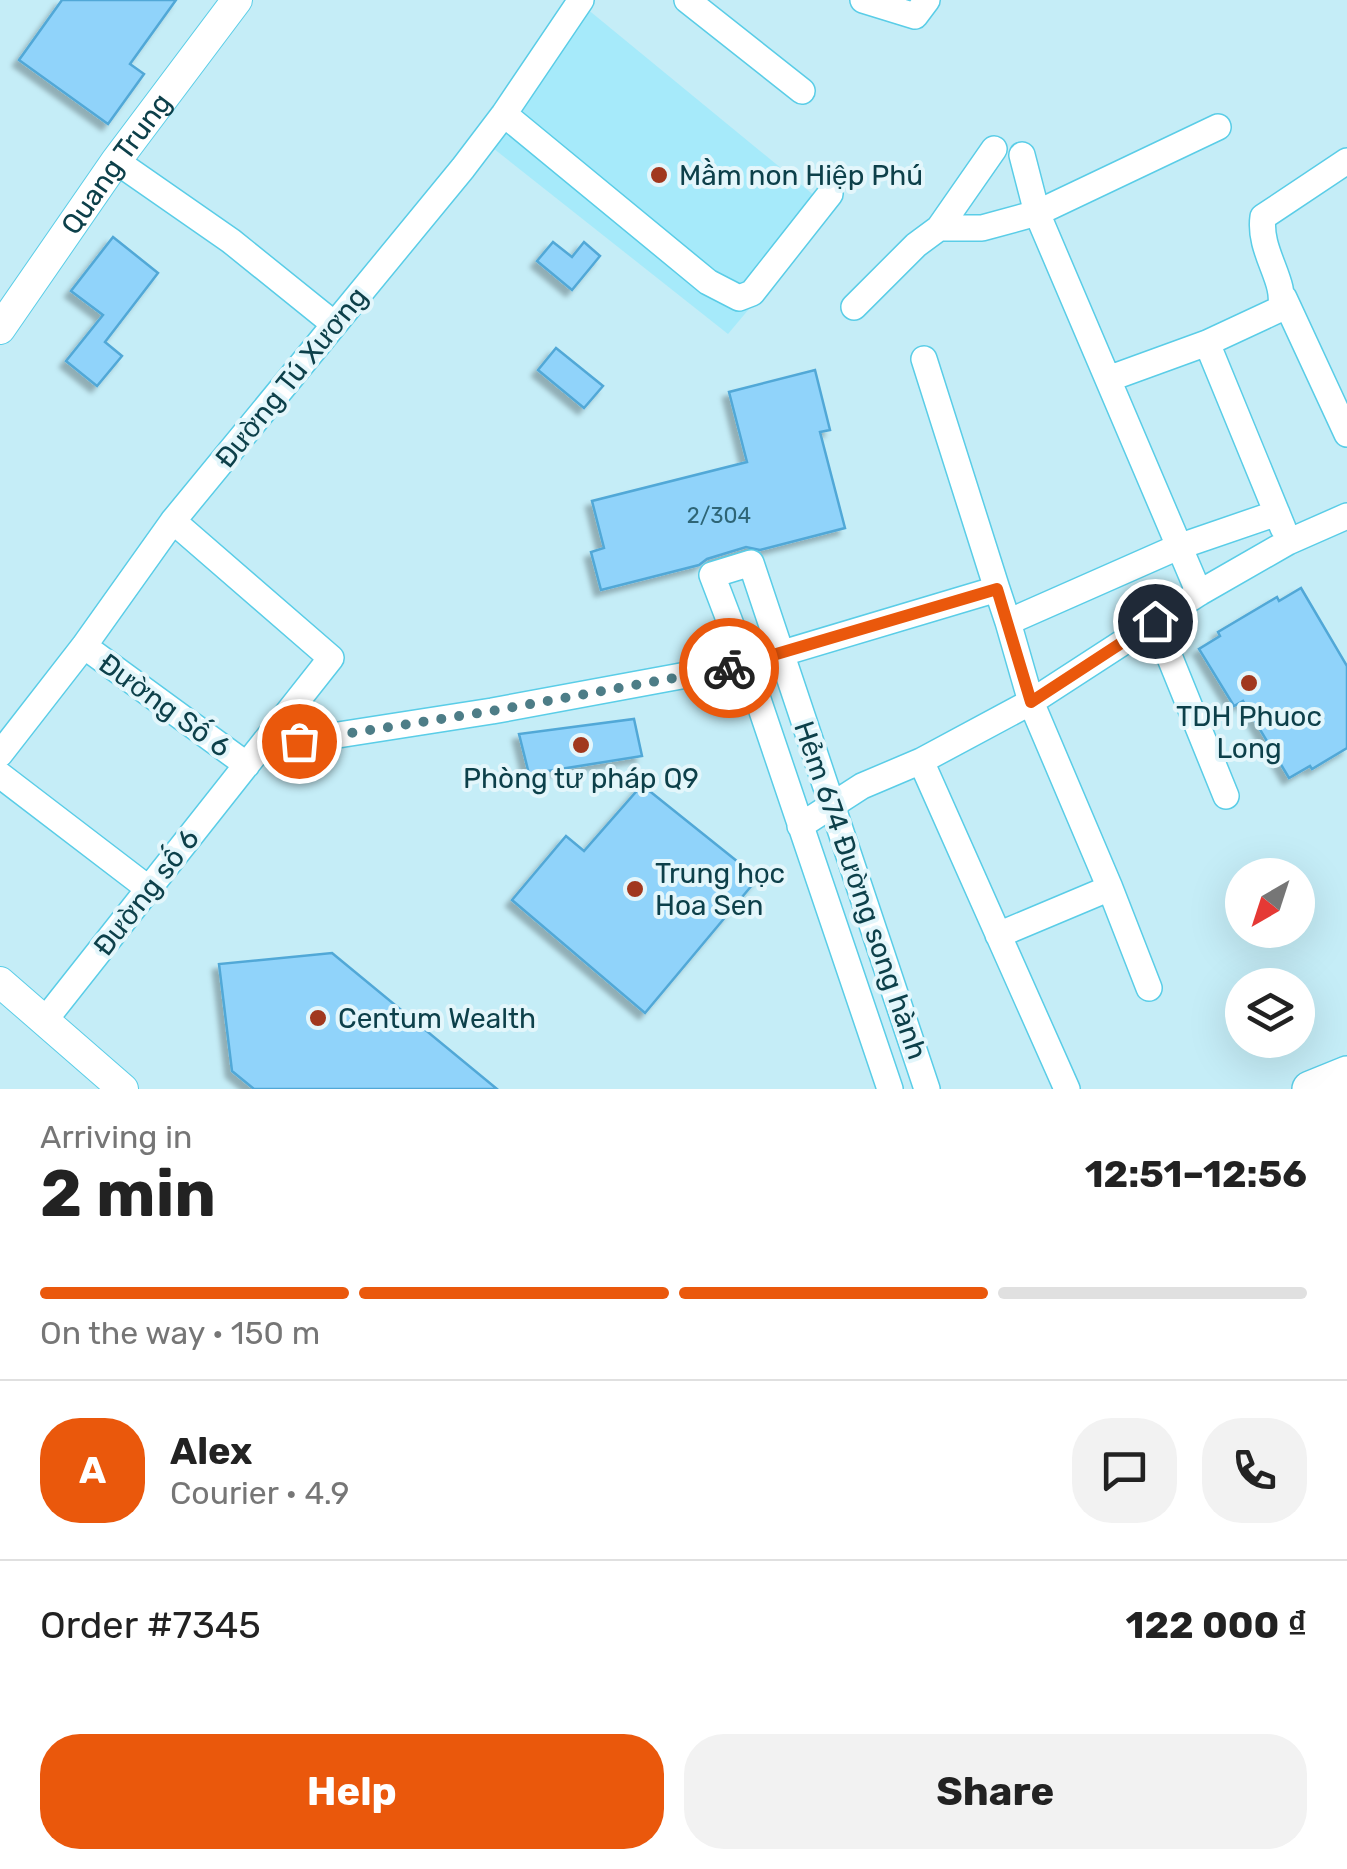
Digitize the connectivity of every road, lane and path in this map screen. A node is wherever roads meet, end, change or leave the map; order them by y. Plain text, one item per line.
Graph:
1 (237, 0) edge
2 (581, 0) edge
3 (687, 0) edge
4 (863, 0) edge
5 (927, 0) edge
6 (802, 91) dead end
7 (504, 114) junction
8 (1218, 126) dead end
9 (994, 149) dead end
10 (1022, 155) dead end
11 (116, 161) junction
12 (1347, 162) edge
13 (830, 194) dead end
14 (1037, 213) junction
15 (939, 228) junction
16 (1284, 298) junction
17 (854, 307) dead end
18 (334, 324) junction
19 (0, 329) edge
20 (1208, 344) junction
21 (924, 359) dead end
22 (1108, 379) junction
23 (1347, 434) edge
24 (1277, 513) junction
25 (1347, 516) edge
26 (173, 521) junction
27 (1288, 542) junction
28 (1178, 547) junction
29 (997, 589) junction
30 (1199, 593) junction
31 (1155, 621) junction
32 (1008, 622) junction
33 (84, 646) junction
34 (780, 654) junction
35 (746, 664) junction
36 (1031, 702) junction
37 (0, 754) edge
38 (254, 756) junction
39 (921, 761) junction
40 (0, 775) edge
41 (1226, 796) dead end
42 (834, 806) junction
43 (800, 826) junction
44 (1110, 888) junction
45 (148, 889) junction
46 (998, 935) junction
47 (0, 982) edge
48 (1150, 988) dead end
49 (45, 1020) junction
50 (1347, 1074) edge
51 (124, 1089) edge
52 (890, 1089) edge
53 (928, 1089) edge
54 (1066, 1089) edge
55 (1310, 1089) edge

1 - 11 street, Quang Trung
2 - 7 street, Đường Tú Xương
3 - 6 street
4 - 5 street
7 - 13 street
7 - 18 street, Đường Tú Xương
8 - 14 street
9 - 15 street
10 - 14 street
11 - 18 street
11 - 19 street, Quang Trung
12 - 16 street
14 - 15 street
14 - 22 street
15 - 17 street
16 - 20 street
16 - 23 street
18 - 26 street, Đường Tú Xương
20 - 22 street
20 - 24 street
21 - 29 street
22 - 28 street
24 - 27 street
24 - 28 street
25 - 27 street
26 - 33 street, Đường Tú Xương
26 - 38 street, Đường số 6
27 - 30 street
28 - 30 street
28 - 32 street
29 - 32 street
29 - 34 street, Đường Số 6
30 - 31 street
31 - 36 street
31 - 41 street
32 - 36 street
33 - 37 street, Đường Tú Xương
33 - 38 street, Đường Số 6
34 - 35 street, Đường Số 6
34 - 35 street, Hẻm 674 Đường song hành
34 - 42 street, Hẻm 674 Đường song hành
35 - 38 street, Đường Số 6
35 - 43 street, Hẻm 674 Đường song hành
36 - 39 street
36 - 44 street
38 - 45 street, Đường số 6
39 - 42 street
39 - 46 street
40 - 45 street
42 - 43 street
42 - 53 street, Hẻm 674 Đường song hành
43 - 52 street, Hẻm 674 Đường song hành
44 - 46 street
44 - 48 street
45 - 49 street, Đường số 6
46 - 54 street
47 - 49 street
49 - 51 street
50 - 55 main road

